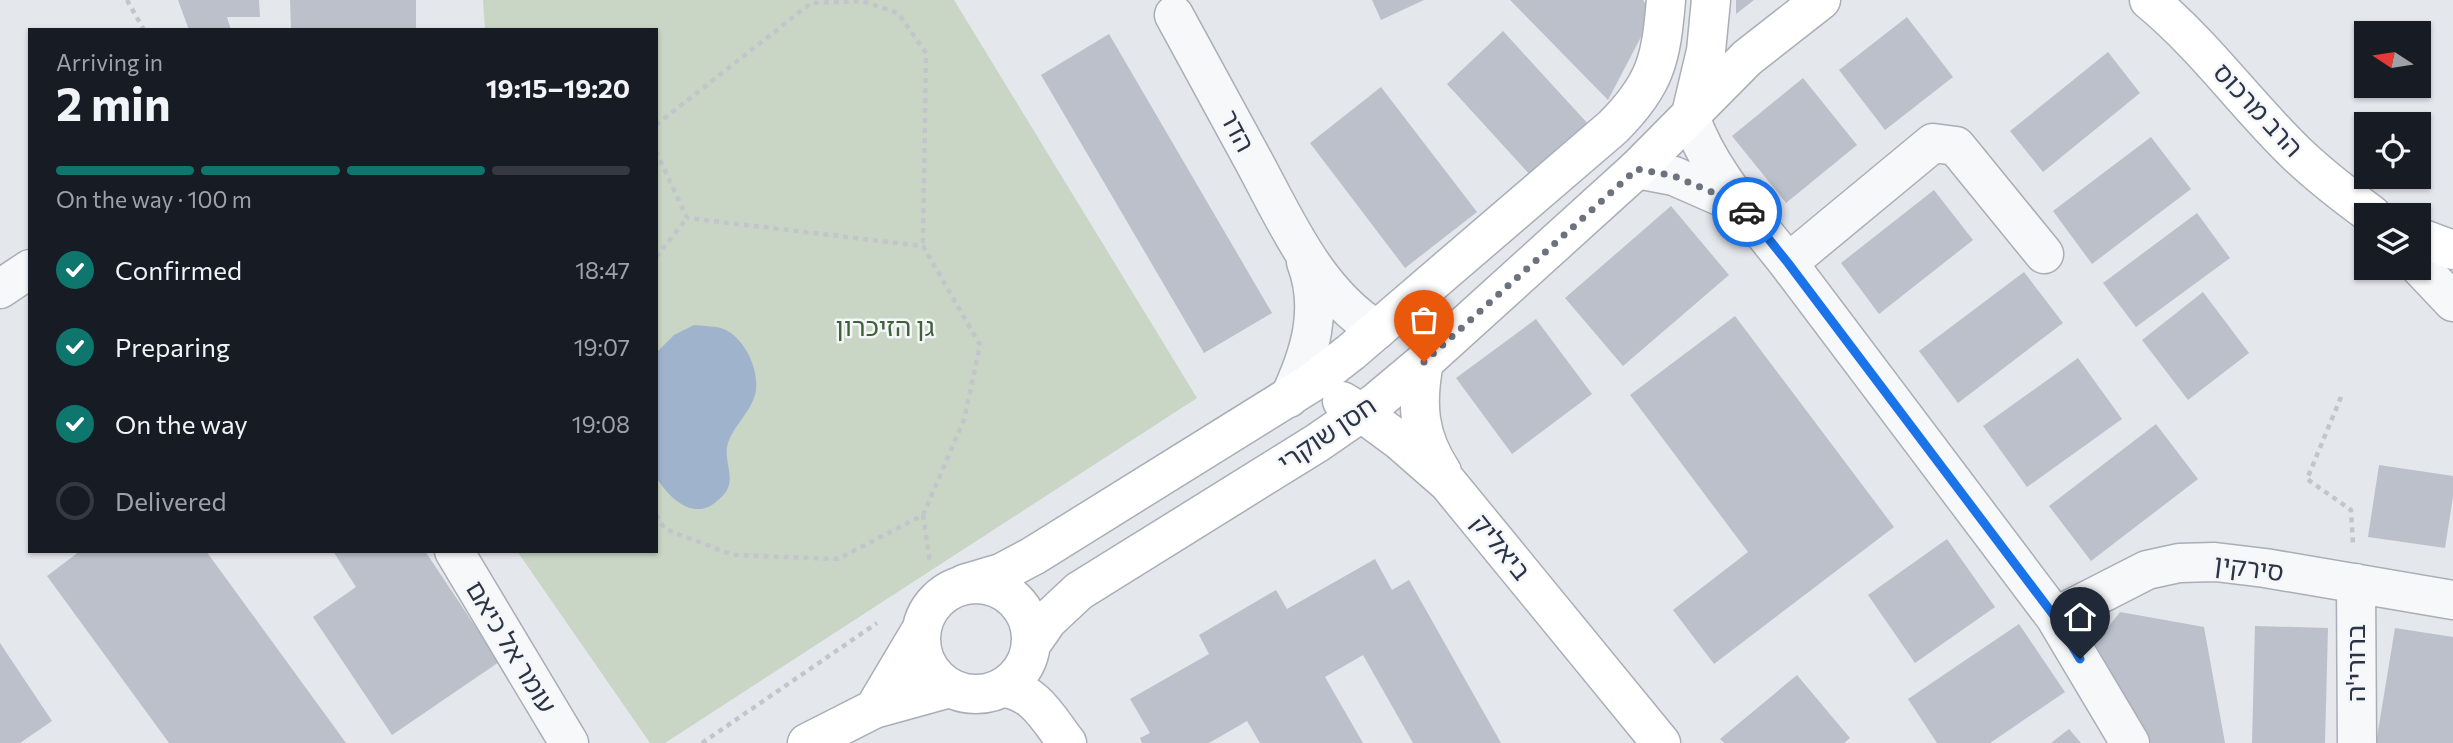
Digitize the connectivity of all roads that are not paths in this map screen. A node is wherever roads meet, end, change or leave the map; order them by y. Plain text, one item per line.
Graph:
1 (1666, 0) edge
2 (1711, 0) edge
3 (1821, 0) edge
4 (2149, 0) edge
5 (1174, 15) dead end
6 (1690, 116) junction
7 (1637, 169) junction
8 (2355, 203) edge
9 (1742, 205) junction
10 (2431, 242) edge
11 (1300, 247) junction
12 (2453, 250) edge
13 (2044, 254) dead end
14 (1788, 263) junction
15 (28, 270) edge
16 (2431, 279) edge
17 (0, 289) edge
18 (2453, 302) edge
19 (1377, 330) junction
20 (1424, 362) junction
21 (1300, 391) junction
22 (1362, 412) junction
23 (1448, 483) junction
24 (455, 553) edge
25 (2356, 583) junction
26 (2453, 600) edge
27 (940, 605) junction
28 (2055, 617) junction
29 (1032, 643) junction
30 (950, 688) junction
31 (1002, 688) junction
32 (873, 709) junction
33 (569, 743) edge
34 (807, 743) edge
35 (1067, 743) edge
36 (1661, 743) edge
37 (2130, 743) edge
38 (2357, 743) edge

1 - 19 street, חסן שוקרי
2 - 6 street
3 - 6 street, חסן שוקרי
4 - 8 street, הרב מרכוס
5 - 11 street, הדר
6 - 7 street, חסן שוקרי
6 - 9 street
7 - 9 street
7 - 20 street, חסן שוקרי
9 - 14 street
10 - 12 street
11 - 19 street, הדר
11 - 21 street, הדר
13 - 14 street
14 - 28 street
15 - 17 street
16 - 18 street
19 - 21 street, חסן שוקרי
20 - 22 street, חסן שוקרי
20 - 23 street
21 - 22 street, ביאליק
21 - 27 street, חסן שוקרי
22 - 23 street, ביאליק
22 - 29 street, חסן שוקרי
23 - 36 street, ביאליק
24 - 33 street, עומר אל כיאם
25 - 26 street, סירקין
25 - 28 street, סירקין
25 - 38 street, ברורי'ה
27 - 29 street
27 - 30 street
27 - 32 street
28 - 37 street
29 - 31 street, חסן שוקרי
30 - 31 street
30 - 32 street
31 - 35 street
32 - 34 street

